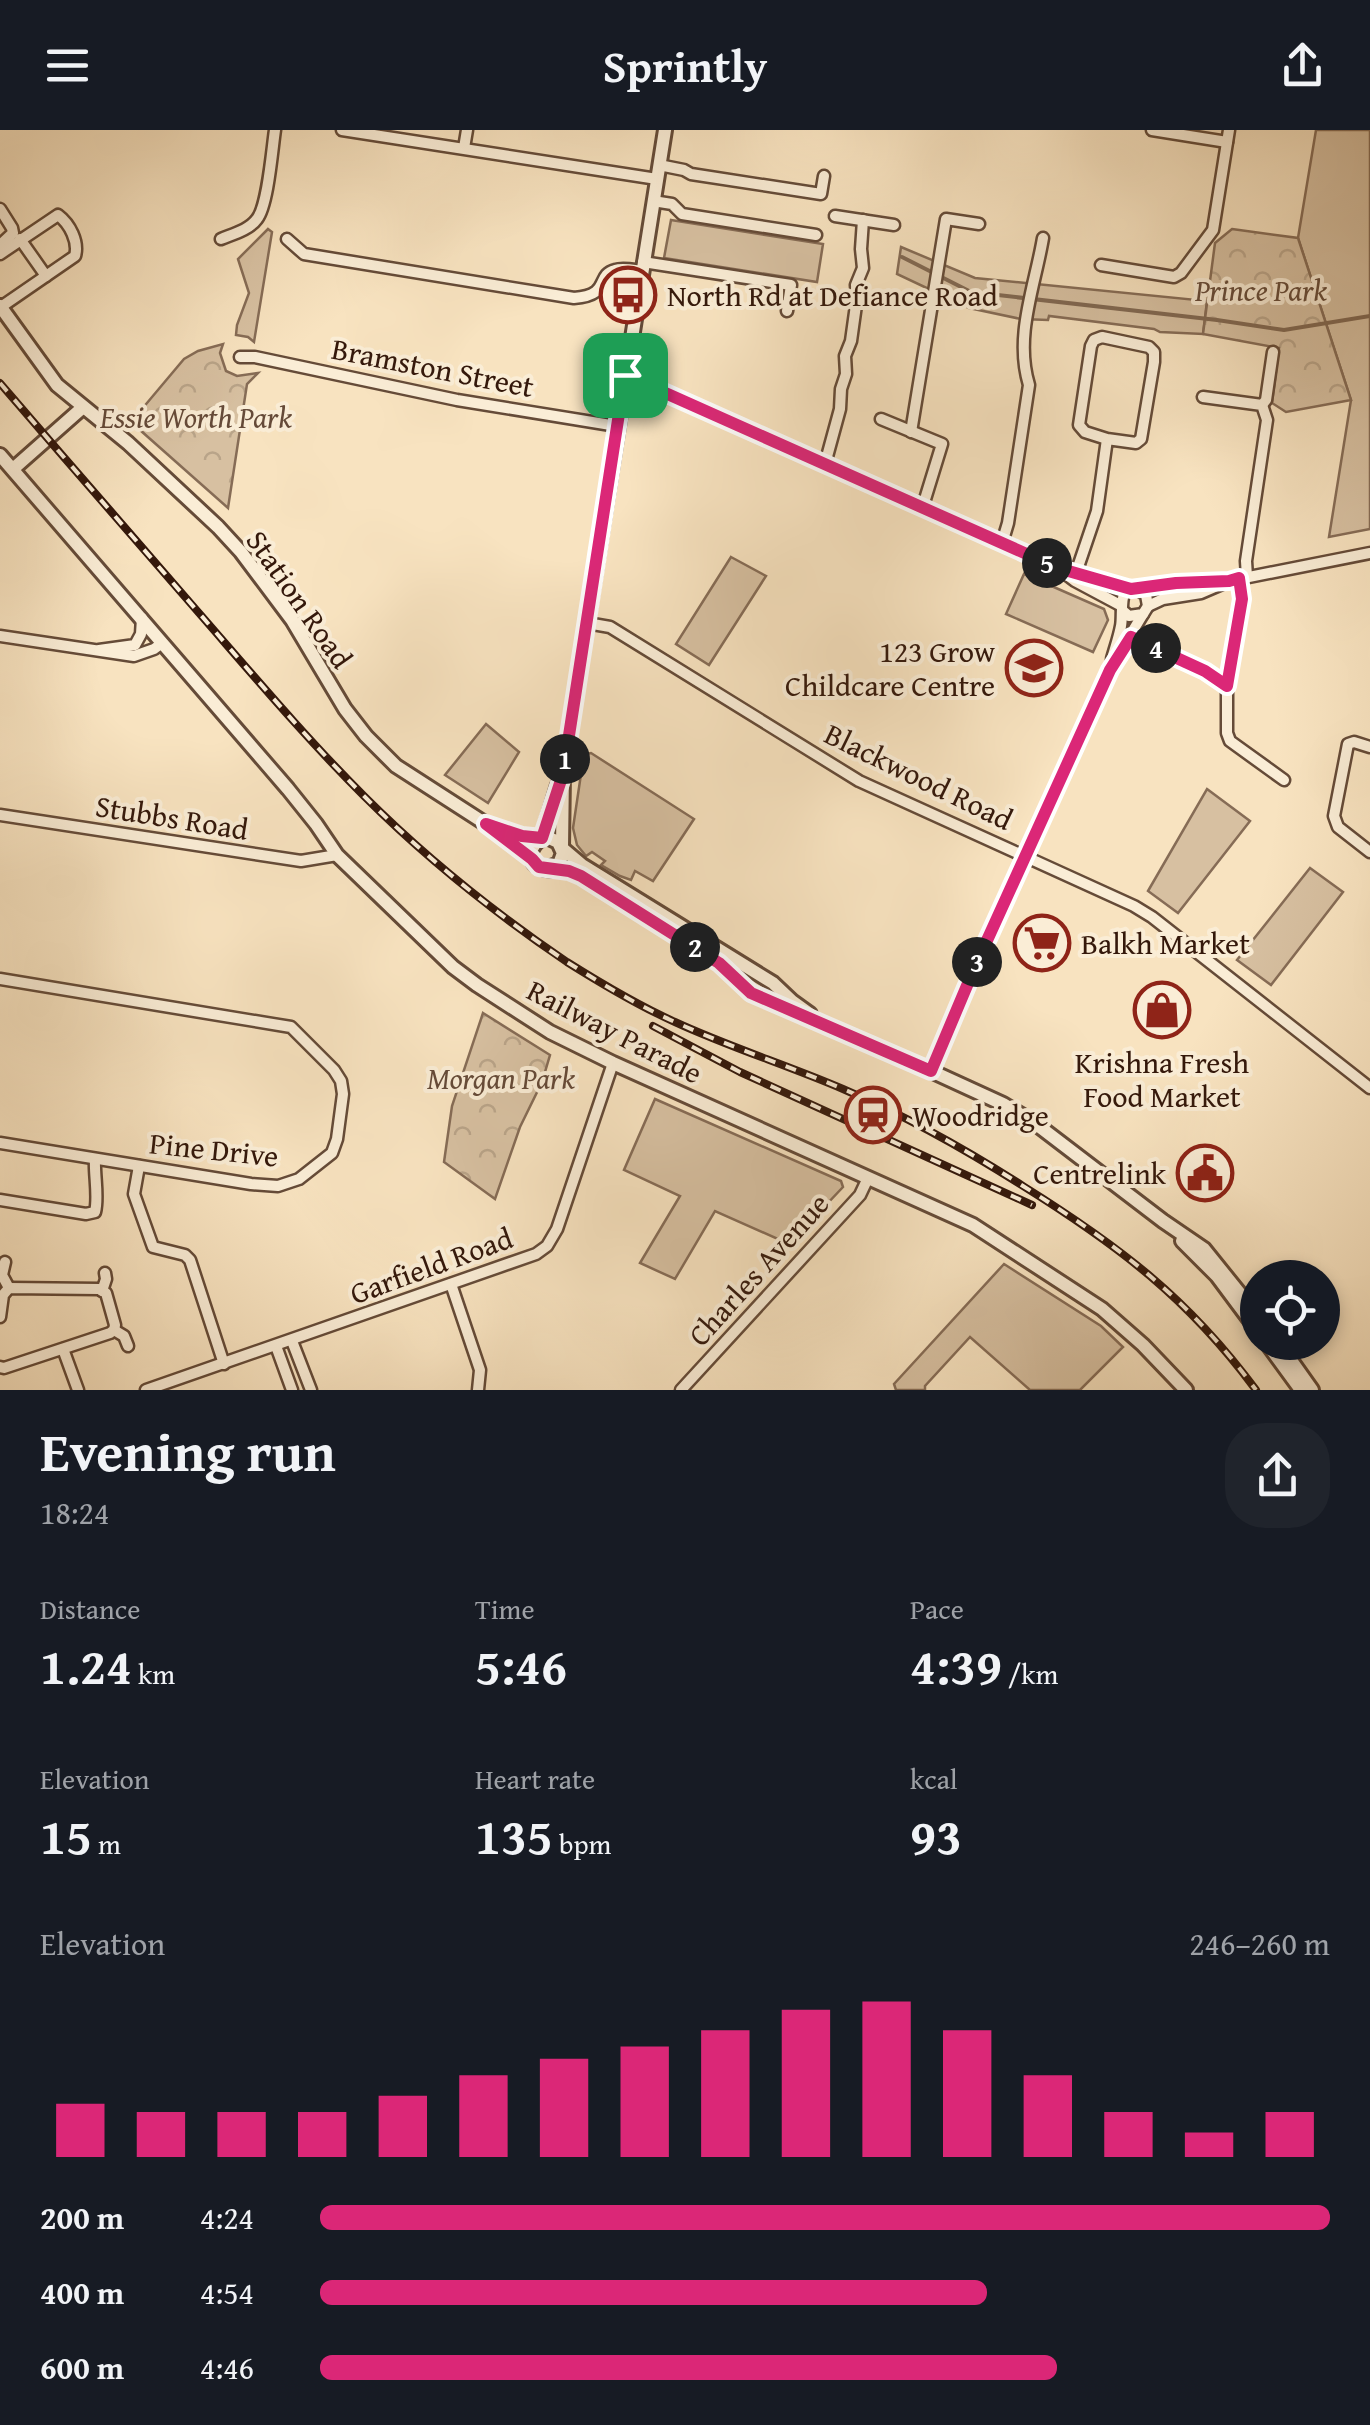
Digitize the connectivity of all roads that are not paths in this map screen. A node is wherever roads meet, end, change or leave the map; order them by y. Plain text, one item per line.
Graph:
1 (275, 130) edge
2 (342, 130) edge
3 (467, 130) edge
4 (665, 130) edge
5 (1152, 130) edge
6 (1228, 136) edge
7 (464, 148) junction
8 (658, 172) junction
9 (824, 176) dead end
10 (653, 201) junction
11 (0, 210) edge
12 (835, 216) dead end
13 (863, 220) junction
14 (979, 224) dead end
15 (894, 225) dead end
16 (816, 236) dead end
17 (1043, 238) dead end
18 (286, 239) dead end
19 (20, 240) junction
20 (221, 240) dead end
21 (0, 245) edge
22 (0, 254) edge
23 (1100, 265) dead end
24 (643, 267) junction
25 (46, 276) junction
26 (0, 306) edge
27 (787, 312) dead end
28 (1273, 352) dead end
29 (240, 357) dead end
30 (625, 375) junction
31 (1203, 397) dead end
32 (1262, 406) junction
33 (82, 408) junction
34 (880, 419) dead end
35 (617, 426) junction
36 (912, 432) junction
37 (1108, 439) junction
38 (0, 456) edge
39 (825, 464) junction
40 (13, 469) junction
41 (922, 508) junction
42 (1002, 544) junction
43 (1370, 553) edge
44 (1058, 568) junction
45 (1076, 573) junction
46 (1238, 579) junction
47 (1134, 589) junction
48 (1121, 607) junction
49 (1145, 610) junction
50 (142, 618) junction
51 (588, 622) junction
52 (0, 636) edge
53 (1131, 637) junction
54 (162, 642) junction
55 (94, 651) junction
56 (1110, 670) junction
57 (1227, 686) junction
58 (1370, 746) edge
59 (563, 774) junction
60 (1284, 780) dead end
61 (0, 815) edge
62 (486, 824) junction
63 (541, 838) junction
64 (562, 847) junction
65 (1370, 852) edge
66 (337, 855) junction
67 (1026, 856) junction
68 (532, 859) junction
69 (546, 869) junction
70 (0, 979) edge
71 (773, 982) junction
72 (766, 1001) junction
73 (824, 1023) junction
74 (613, 1063) junction
75 (931, 1071) junction
76 (1370, 1088) edge
77 (0, 1144) edge
78 (96, 1159) junction
79 (139, 1166) junction
80 (868, 1178) junction
81 (0, 1200) edge
82 (1209, 1260) junction
83 (4, 1262) dead end
84 (106, 1273) dead end
85 (452, 1284) junction
86 (9, 1288) junction
87 (102, 1291) junction
88 (1240, 1295) edge
89 (1240, 1307) edge
90 (0, 1317) edge
91 (114, 1330) junction
92 (292, 1340) junction
93 (128, 1346) dead end
94 (276, 1346) junction
95 (63, 1349) junction
96 (1281, 1360) edge
97 (1285, 1360) edge
98 (224, 1364) junction
99 (0, 1367) edge
100 (182, 1378) junction
101 (167, 1387) edge
102 (78, 1390) edge
103 (146, 1390) edge
104 (187, 1390) edge
105 (292, 1390) edge
106 (311, 1390) edge
107 (478, 1390) edge
108 (681, 1390) edge
109 (1186, 1390) edge
110 (1301, 1390) edge
111 (1312, 1390) edge

1 - 20 street
2 - 7 street
3 - 7 street
4 - 8 street
5 - 6 street
6 - 23 street
7 - 8 street
8 - 9 street
8 - 10 street
10 - 16 street
10 - 24 street
11 - 21 street
12 - 13 street
13 - 15 street
13 - 39 street
14 - 36 street
17 - 42 street
18 - 24 street
19 - 22 street
19 - 25 street
19 - 25 street
24 - 27 street
24 - 30 street
25 - 26 street
26 - 33 street, Station Road
28 - 32 street
29 - 35 street, Bramston Street
30 - 35 street
30 - 39 street
31 - 32 street
32 - 46 street
33 - 40 street
33 - 62 street, Station Road
34 - 36 street
35 - 51 street
36 - 41 street
37 - 37 street
37 - 45 street
38 - 40 street, Railway Parade
39 - 41 street
40 - 50 street, Railway Parade
41 - 42 street
42 - 44 street
43 - 46 street
44 - 45 street
44 - 48 street
45 - 47 street
46 - 47 street
46 - 49 street
46 - 57 street
47 - 48 street
47 - 49 street
48 - 49 street
48 - 56 street
49 - 53 street
50 - 54 street, Railway Parade
50 - 55 street
51 - 59 street
51 - 67 street, Blackwood Road
52 - 55 street
53 - 56 street
53 - 57 street
54 - 55 street
54 - 66 street, Railway Parade
56 - 67 street
57 - 60 street
58 - 65 street
59 - 63 street
59 - 64 street
61 - 66 street, Stubbs Road
62 - 63 street, Station Road
62 - 68 street, Station Road
63 - 64 street
63 - 68 street
64 - 69 street
64 - 71 street
66 - 74 street, Railway Parade
67 - 75 street
67 - 76 street, Blackwood Road
68 - 69 street
69 - 72 street
70 - 79 street, Pine Drive
71 - 72 street
71 - 73 street
72 - 73 street
73 - 75 street
74 - 80 street, Railway Parade
74 - 85 street, Garfield Road
75 - 82 street
77 - 78 street, Pine Drive
78 - 79 street, Pine Drive
78 - 81 street
79 - 98 street
80 - 108 street, Charles Avenue
80 - 109 street, Railway Parade
82 - 88 street
82 - 89 street
83 - 86 street
84 - 87 street
85 - 92 street, Garfield Road
85 - 107 street
86 - 87 street
86 - 90 street
87 - 91 street
91 - 93 street
91 - 95 street
92 - 94 street, Garfield Road
92 - 106 street
94 - 98 street, Garfield Road
94 - 105 street
95 - 99 street
95 - 102 street
96 - 110 street
97 - 111 street
98 - 100 street, Garfield Road
100 - 101 street, Garfield Road
100 - 104 street
101 - 103 street, Garfield Road

